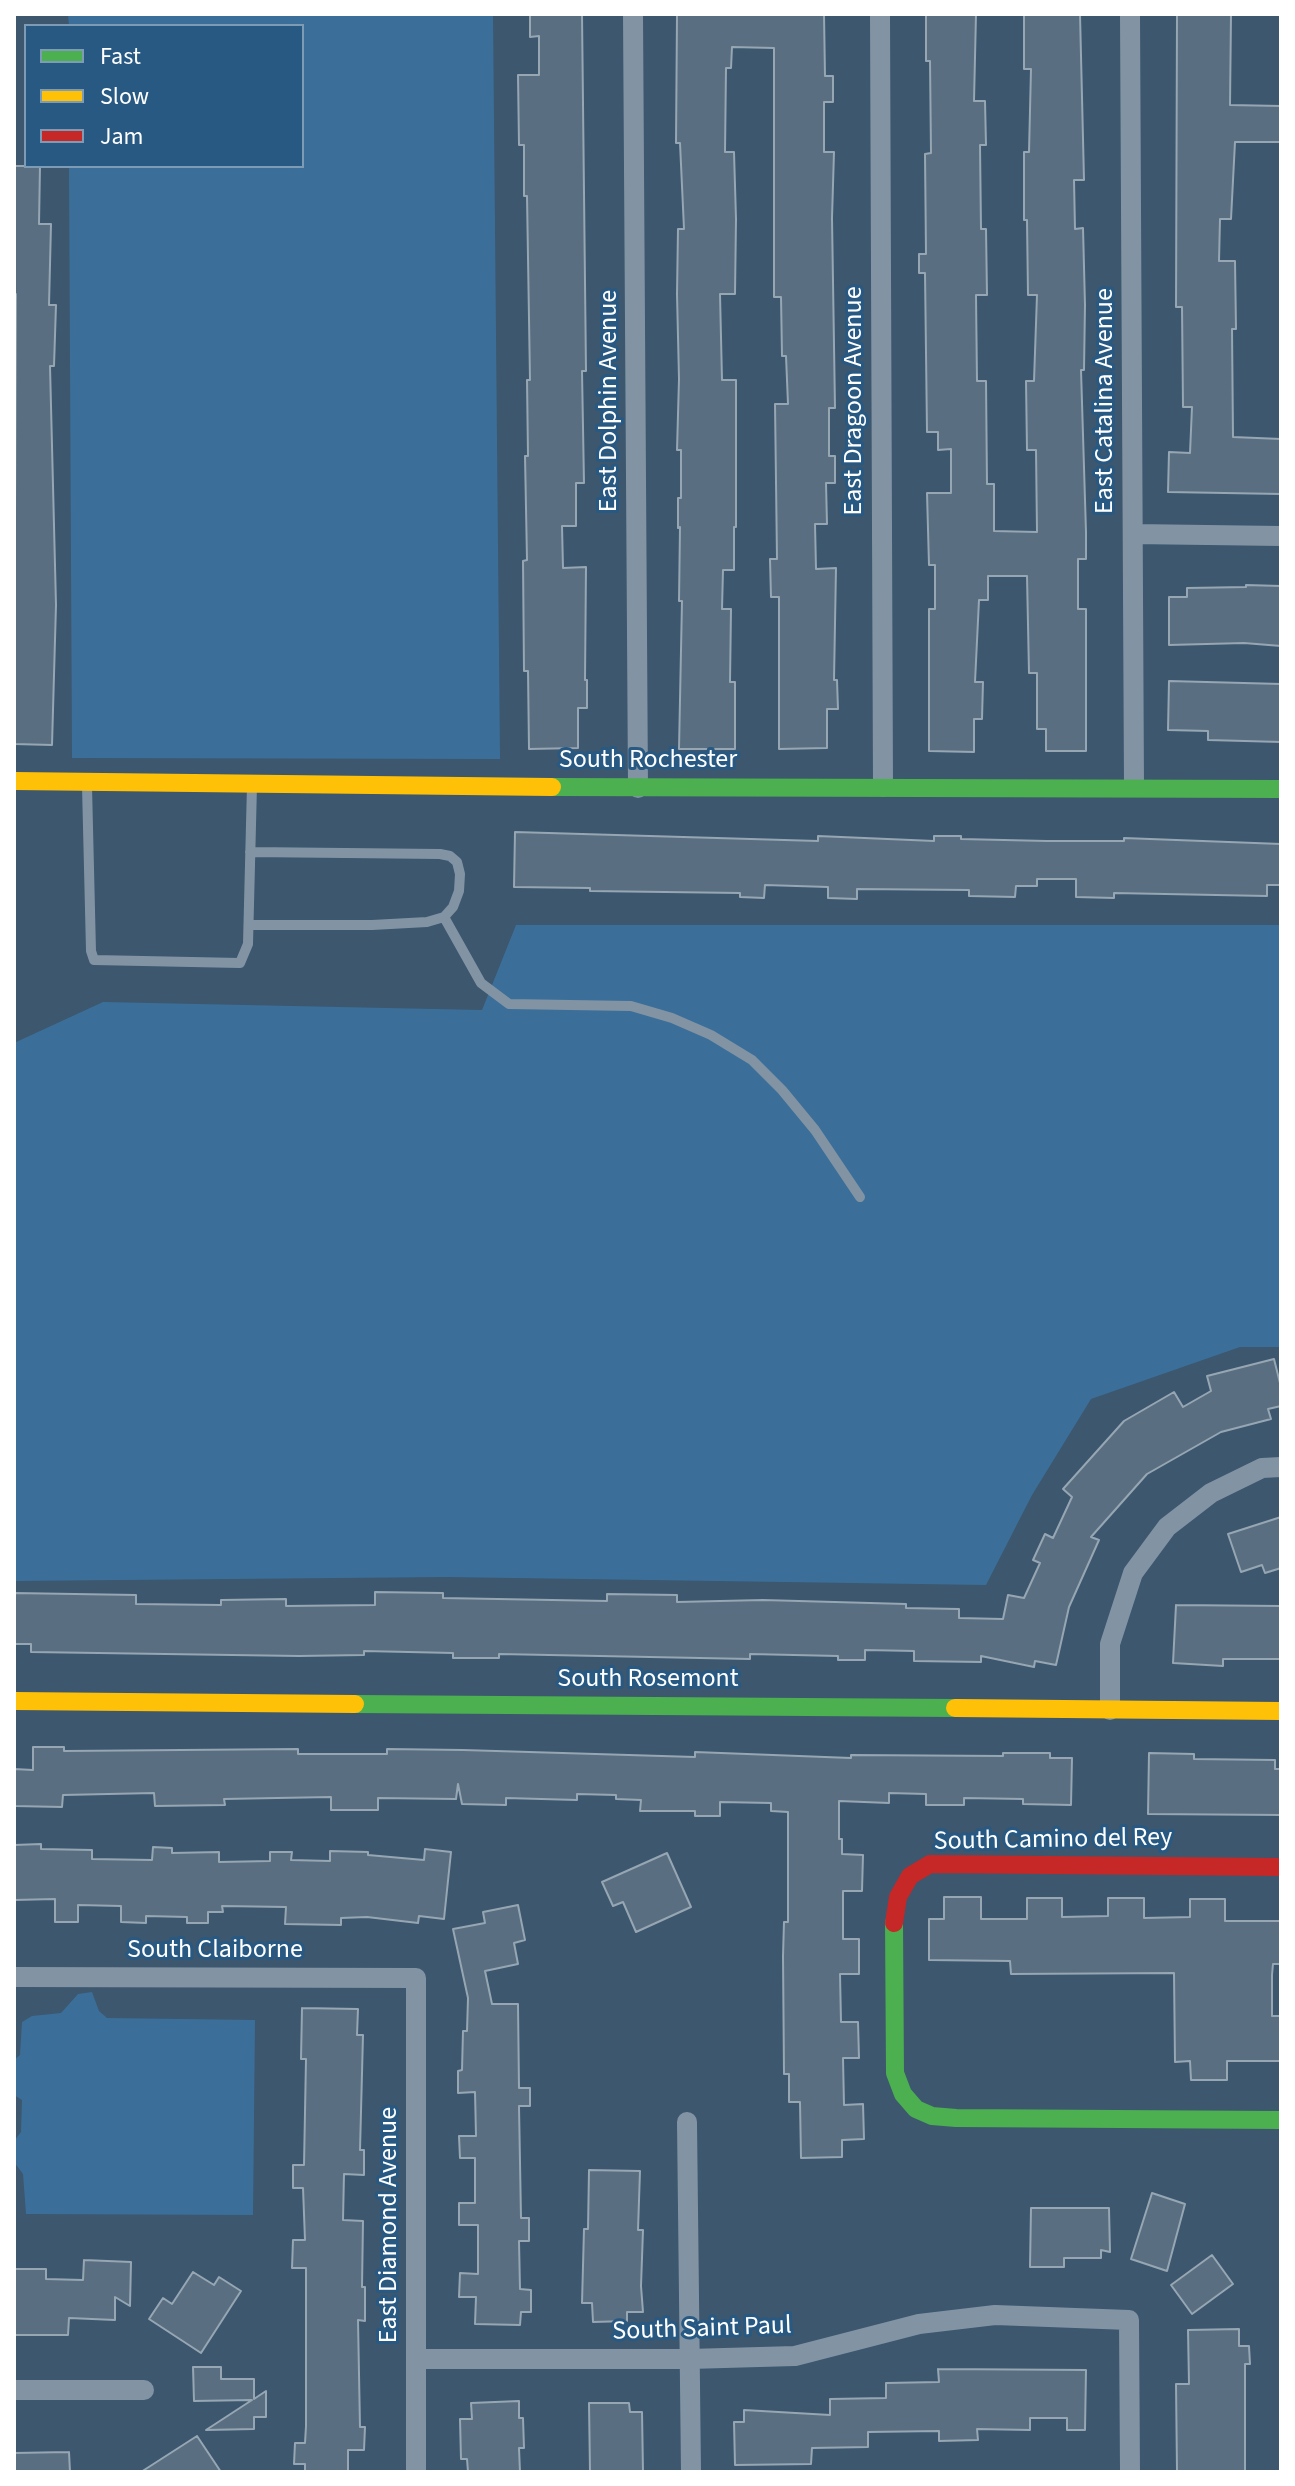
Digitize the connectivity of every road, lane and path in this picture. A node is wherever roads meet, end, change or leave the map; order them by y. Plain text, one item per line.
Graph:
1 (633, 14) edge
2 (880, 14) edge
3 (1130, 14) edge
4 (1133, 534) junction
5 (1281, 536) edge
6 (14, 781) edge
7 (87, 782) junction
8 (252, 783) junction
9 (883, 787) junction
10 (1134, 787) junction
11 (638, 788) junction
12 (1281, 789) edge
13 (250, 852) junction
14 (444, 917) junction
15 (249, 925) junction
16 (860, 1197) dead end
17 (1281, 1467) edge
18 (14, 1701) edge
19 (1110, 1710) junction
20 (1281, 1711) edge
21 (1281, 1867) edge
22 (14, 1977) edge
23 (416, 1978) joint
24 (1281, 2120) edge
25 (687, 2122) dead end
26 (416, 2359) junction
27 (689, 2359) junction
28 (14, 2390) edge
29 (144, 2390) dead end
30 (416, 2472) edge
31 (691, 2472) edge
32 (1130, 2472) edge

1 - 11 street, East Dolphin Avenue
2 - 9 street, East Dragoon Avenue
3 - 4 street, East Catalina Avenue
4 - 5 street
4 - 10 street, East Catalina Avenue
6 - 7 street, South Rochester
7 - 8 street, South Rochester
7 - 15 lane
8 - 11 street, South Rochester
8 - 13 lane
9 - 10 street, South Rochester
9 - 11 street, South Rochester
10 - 12 street, South Rochester
13 - 14 lane
13 - 15 lane
14 - 15 lane
14 - 16 lane
17 - 19 street
18 - 19 street, South Rosemont
19 - 20 street, South Rosemont
21 - 24 street, South Camino del Rey
22 - 23 street, South Claiborne
23 - 26 street, East Diamond Avenue
25 - 27 street
26 - 27 street, South Saint Paul
26 - 30 street, East Diamond Avenue
27 - 31 street
27 - 32 street, South Saint Paul
28 - 29 street

